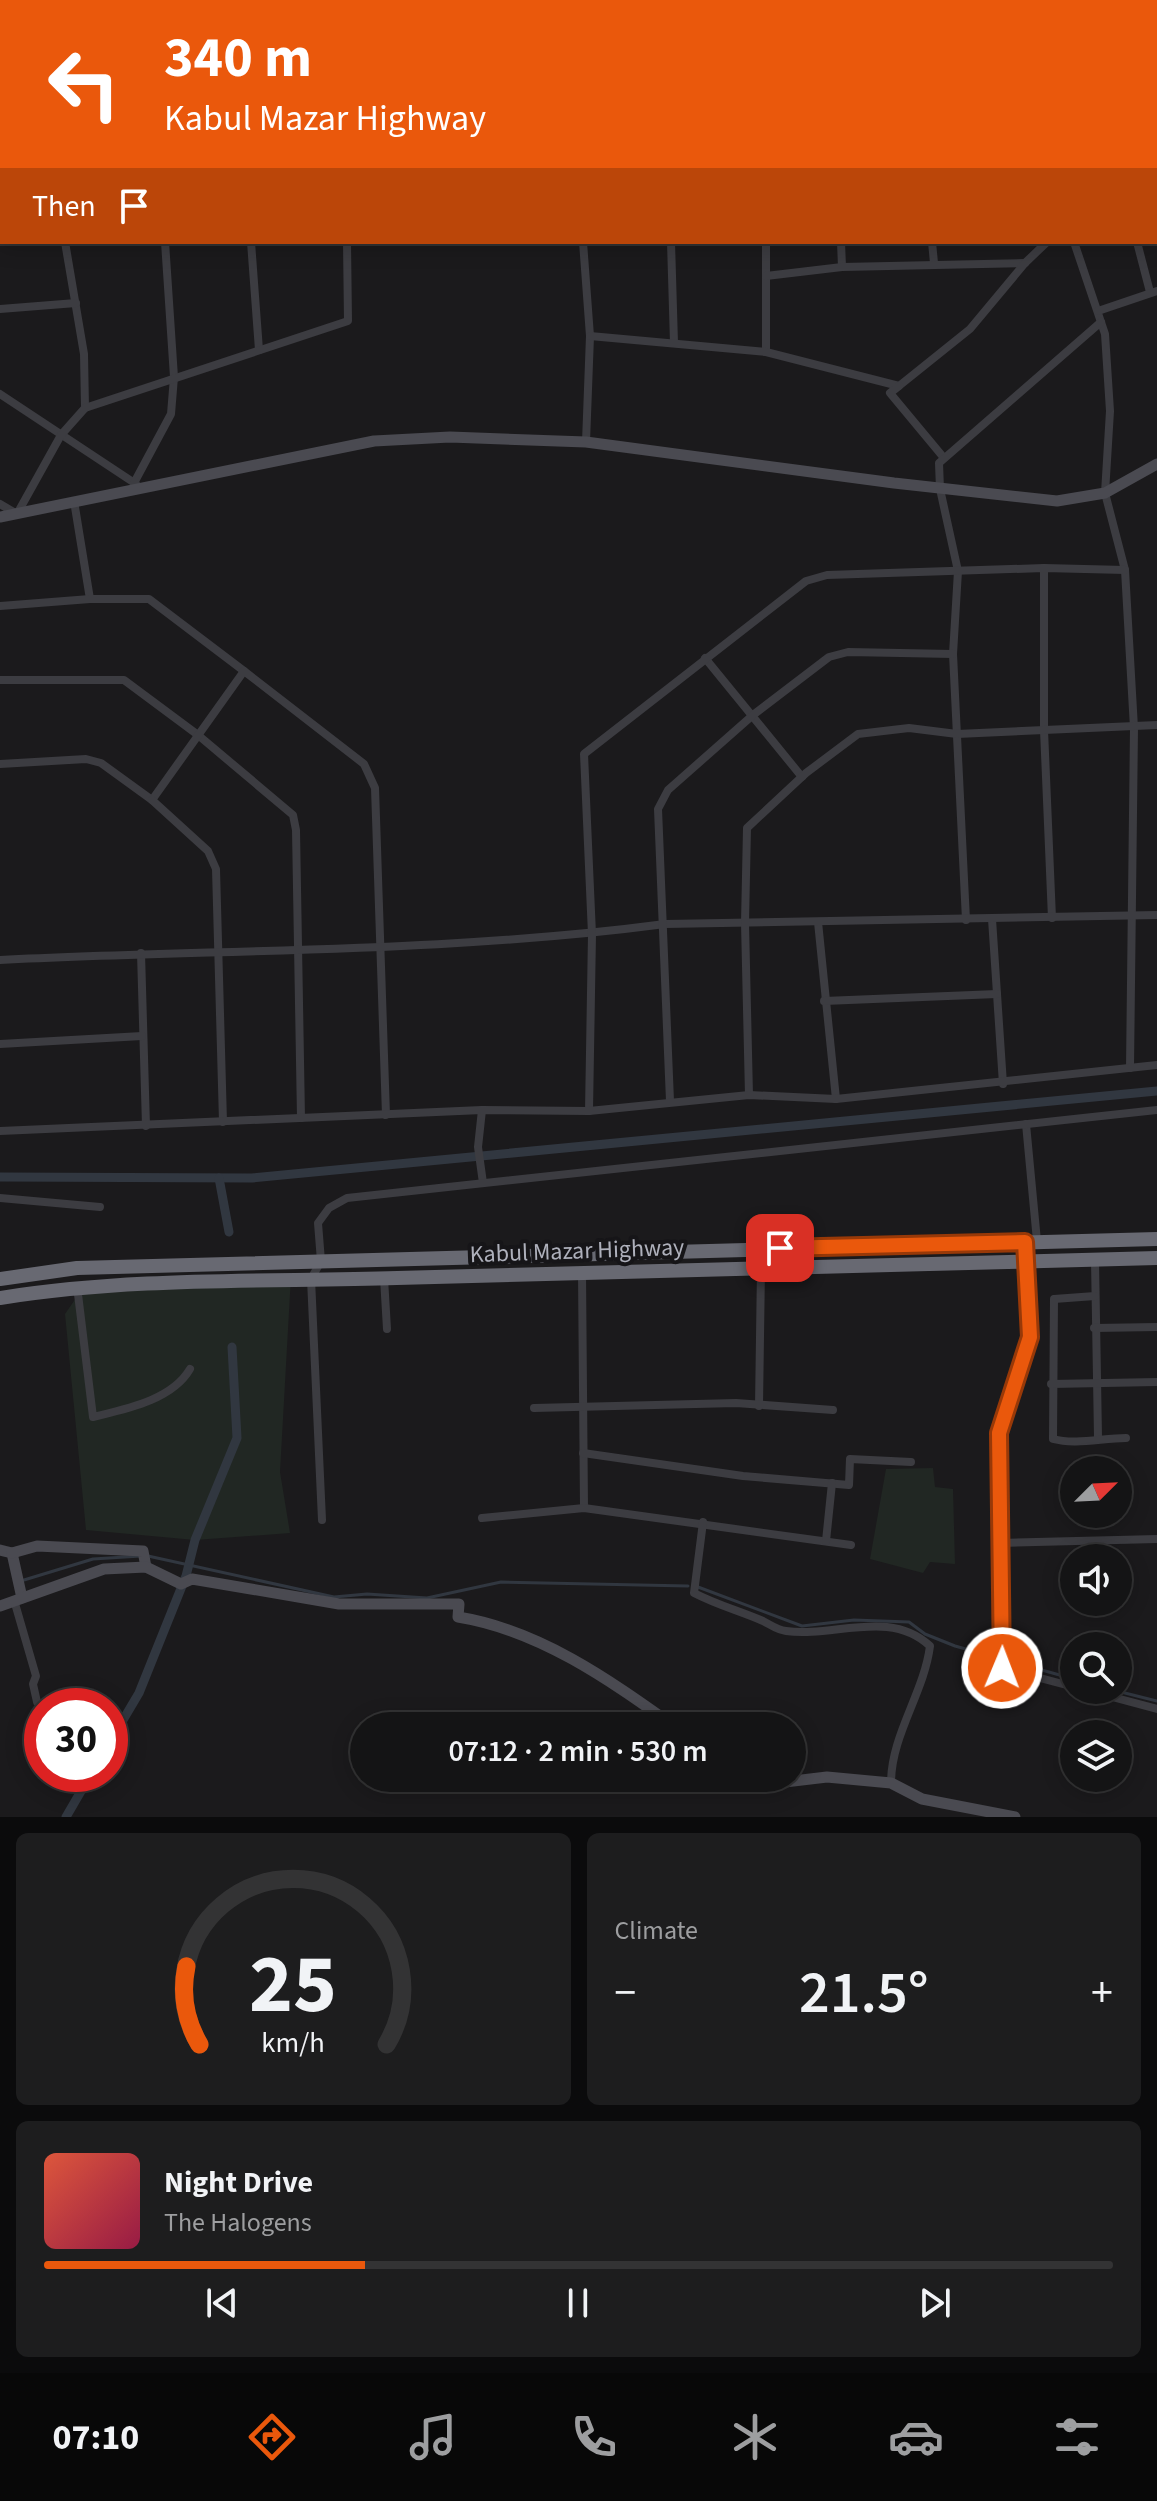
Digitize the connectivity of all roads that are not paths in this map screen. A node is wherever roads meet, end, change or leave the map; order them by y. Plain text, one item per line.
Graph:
1 (65, 244) edge
2 (165, 244) edge
3 (251, 244) edge
4 (347, 244) edge
5 (583, 244) edge
6 (671, 244) edge
7 (766, 244) edge
8 (841, 244) edge
9 (932, 244) edge
10 (1045, 244) edge
11 (1075, 244) edge
12 (1138, 244) edge
13 (934, 263) junction
14 (1025, 263) junction
15 (842, 267) junction
16 (766, 276) junction
17 (1153, 292) edge
18 (76, 303) junction
19 (0, 309) edge
20 (1098, 311) junction
21 (1101, 322) junction
22 (590, 336) junction
23 (674, 343) junction
24 (259, 350) junction
25 (766, 352) junction
26 (174, 377) junction
27 (899, 386) junction
28 (0, 394) edge
29 (85, 408) junction
30 (61, 435) junction
31 (586, 442) junction
32 (944, 458) junction
33 (1157, 464) edge
34 (137, 485) junction
35 (940, 489) junction
36 (1105, 493) junction
37 (74, 501) junction
38 (0, 504) edge
39 (17, 514) junction
40 (0, 517) edge
41 (1044, 568) junction
42 (1125, 570) junction
43 (958, 571) junction
44 (90, 599) junction
45 (0, 606) edge
46 (953, 654) junction
47 (705, 658) junction
48 (244, 671) junction
49 (0, 680) edge
50 (753, 715) junction
51 (1157, 725) edge
52 (1134, 728) junction
53 (1044, 730) junction
54 (957, 734) junction
55 (198, 735) junction
56 (0, 764) edge
57 (802, 777) junction
58 (152, 800) junction
59 (1132, 915) junction
60 (1157, 915) edge
61 (1052, 918) junction
62 (992, 919) junction
63 (966, 920) junction
64 (818, 922) junction
65 (745, 923) junction
66 (665, 924) junction
67 (592, 934) junction
68 (379, 946) junction
69 (298, 947) junction
70 (219, 951) junction
71 (141, 953) junction
72 (0, 960) edge
73 (997, 994) junction
74 (824, 1001) junction
75 (142, 1036) junction
76 (0, 1044) edge
77 (1157, 1065) edge
78 (1130, 1068) junction
79 (1003, 1084) junction
80 (749, 1095) junction
81 (836, 1099) junction
82 (670, 1101) junction
83 (482, 1110) junction
84 (1157, 1110) edge
85 (589, 1111) junction
86 (386, 1115) junction
87 (301, 1118) junction
88 (223, 1122) junction
89 (1026, 1124) junction
90 (146, 1126) junction
91 (0, 1131) edge
92 (483, 1183) junction
93 (0, 1198) edge
94 (100, 1207) dead end
95 (1157, 1239) edge
96 (1031, 1242) junction
97 (1157, 1258) edge
98 (1095, 1260) junction
99 (321, 1261) junction
100 (1025, 1261) junction
101 (761, 1268) junction
102 (582, 1272) junction
103 (384, 1278) junction
104 (0, 1279) edge
105 (311, 1279) junction
106 (77, 1286) junction
107 (1095, 1296) junction
108 (0, 1298) edge
109 (1157, 1327) edge
110 (1094, 1328) junction
111 (387, 1329) dead end
112 (190, 1369) dead end
113 (1157, 1382) edge
114 (1051, 1384) junction
115 (1096, 1384) junction
116 (759, 1406) junction
117 (534, 1408) dead end
118 (584, 1409) junction
119 (833, 1410) dead end
120 (1098, 1437) junction
121 (1126, 1438) dead end
122 (583, 1453) junction
123 (911, 1462) dead end
124 (832, 1483) junction
125 (584, 1508) junction
126 (482, 1518) dead end
127 (322, 1520) dead end
128 (703, 1522) junction
129 (1157, 1539) edge
130 (826, 1541) junction
131 (1000, 1543) junction
132 (851, 1545) dead end
133 (6, 1551) edge
134 (145, 1560) junction
135 (18, 1599) junction
136 (0, 1606) edge
137 (1060, 1683) edge
138 (34, 1688) edge
139 (1132, 1702) edge
140 (1157, 1709) edge
141 (654, 1712) edge
142 (806, 1780) edge
143 (891, 1783) junction
144 (992, 1815) edge
145 (1015, 1817) edge

1 - 18 street
2 - 26 street
3 - 24 street
4 - 24 street
5 - 22 street
6 - 23 street
7 - 16 street
8 - 15 street
9 - 13 street
10 - 14 street
11 - 20 street
12 - 17 street
13 - 14 street
13 - 15 street
14 - 27 street
15 - 16 street
16 - 25 street
17 - 20 street
18 - 19 street
18 - 29 street
20 - 21 street
21 - 32 street
21 - 36 street
22 - 23 street
22 - 31 street
23 - 25 street
24 - 26 street
25 - 27 street
26 - 29 street
26 - 34 street
27 - 32 street
28 - 30 street
29 - 30 street
30 - 34 street
30 - 39 street
31 - 34 main road
31 - 35 main road
32 - 35 street
33 - 36 main road
34 - 37 main road
35 - 36 main road
35 - 43 street
36 - 42 street
37 - 39 main road
37 - 44 street
38 - 39 street
39 - 40 main road
41 - 42 street
41 - 43 street
41 - 53 street
42 - 52 street
43 - 46 street
43 - 47 street
44 - 45 street
44 - 48 street
46 - 50 street
46 - 54 street
47 - 50 street
47 - 67 street
48 - 55 street
48 - 68 street
49 - 55 street
50 - 57 street
50 - 66 street
51 - 52 street
52 - 53 street
52 - 59 street
53 - 54 street
53 - 61 street
54 - 57 street
54 - 63 street
55 - 58 street
55 - 69 street
56 - 58 street
57 - 65 street
58 - 70 street
59 - 60 street
59 - 61 street
59 - 78 street
61 - 62 street
62 - 63 street
62 - 73 street
63 - 64 street
64 - 65 street
64 - 74 street
65 - 66 street
65 - 80 street
66 - 67 street
66 - 82 street
67 - 68 street
67 - 85 street
68 - 69 street
68 - 86 street
69 - 70 street
69 - 87 street
70 - 71 street
70 - 88 street
71 - 72 street
71 - 75 street
73 - 74 street
73 - 79 street
74 - 81 street
75 - 76 street
75 - 90 street
77 - 78 street
78 - 79 street
79 - 81 street
80 - 81 street
80 - 82 street
82 - 85 street
83 - 85 street
83 - 86 street
83 - 92 street
84 - 89 street
86 - 87 street
87 - 88 street
88 - 90 street
89 - 92 street
89 - 96 street
90 - 91 street
92 - 99 street
93 - 94 street
95 - 96 highway, Kabul Mazar Highway
96 - 99 highway, Kabul Mazar Highway
96 - 100 street
97 - 98 highway, Kabul Mazar Highway
98 - 100 highway, Kabul Mazar Highway
98 - 107 street
99 - 104 highway, Kabul Mazar Highway
99 - 105 street
100 - 101 highway, Kabul Mazar Highway
100 - 131 street
101 - 102 highway, Kabul Mazar Highway
101 - 116 street
102 - 103 highway, Kabul Mazar Highway
102 - 118 street
103 - 105 highway, Kabul Mazar Highway
103 - 111 street
105 - 106 highway, Kabul Mazar Highway
105 - 127 street
106 - 108 highway, Kabul Mazar Highway
106 - 112 street
107 - 110 street
107 - 114 street
109 - 110 street
110 - 115 street
113 - 115 street
114 - 115 street
114 - 120 street
115 - 120 street
116 - 118 street
116 - 119 street
117 - 118 street
118 - 122 street
120 - 121 street
122 - 124 street
122 - 125 street
123 - 124 street
124 - 130 street
125 - 126 street
125 - 128 street
128 - 130 street
128 - 143 street
129 - 131 street
130 - 132 street
131 - 137 street
133 - 134 main road
133 - 135 main road
134 - 135 main road
134 - 141 main road
135 - 136 main road
135 - 138 street
139 - 140 street
142 - 143 main road
143 - 144 main road
144 - 145 main road

